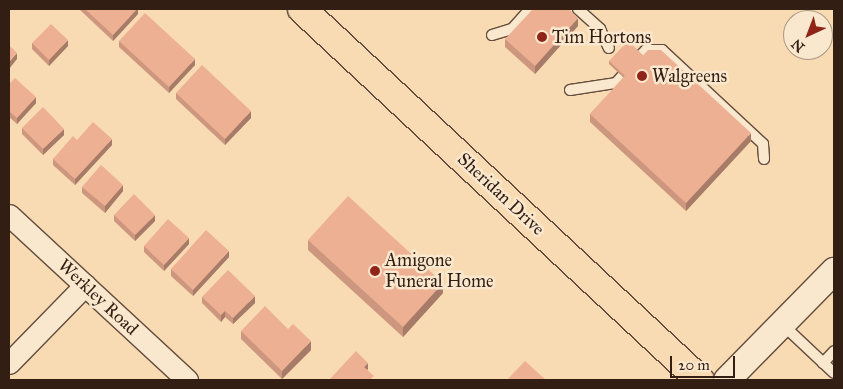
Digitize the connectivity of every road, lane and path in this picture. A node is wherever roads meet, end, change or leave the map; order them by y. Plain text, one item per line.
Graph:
1 (302, 9) edge
2 (530, 9) edge
3 (578, 9) edge
4 (492, 35) dead end
5 (609, 48) dead end
6 (640, 56) edge
7 (622, 76) edge
8 (570, 90) dead end
9 (764, 158) dead end
10 (9, 214) edge
11 (834, 273) edge
12 (85, 286) junction
13 (782, 324) junction
14 (834, 352) edge
15 (823, 363) junction
16 (9, 364) edge
17 (834, 373) edge
18 (187, 380) edge
19 (700, 380) edge
20 (727, 380) edge

1 - 19 main road, Sheridan Drive
2 - 4 lane
3 - 5 lane
6 - 9 lane
7 - 8 lane
10 - 12 street, Werkley Road
11 - 13 street
12 - 16 street
12 - 18 street, Werkley Road
13 - 15 lane
13 - 20 street
14 - 15 lane
15 - 17 lane

